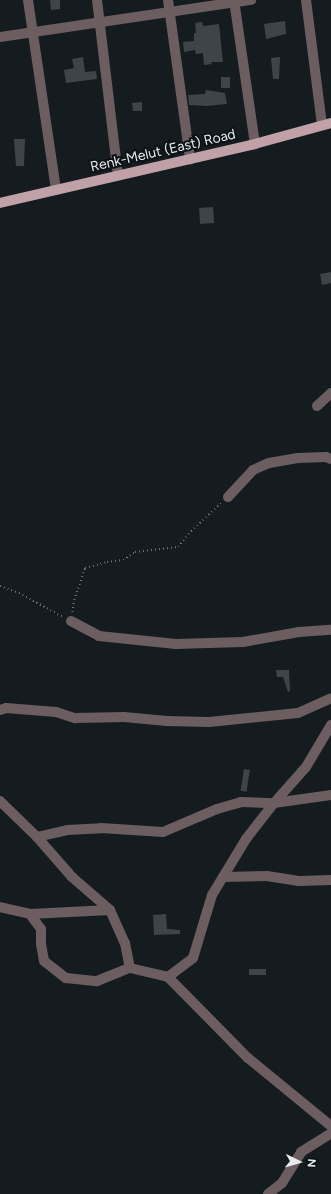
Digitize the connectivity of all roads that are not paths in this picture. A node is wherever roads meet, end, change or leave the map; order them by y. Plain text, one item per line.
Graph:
1 (28, 0) edge
2 (97, 0) edge
3 (168, 0) edge
4 (251, 0) edge
5 (306, 0) edge
6 (234, 1) edge
7 (170, 12) junction
8 (100, 22) junction
9 (33, 32) junction
10 (0, 37) edge
11 (326, 124) edge
12 (255, 144) junction
13 (190, 159) junction
14 (118, 175) junction
15 (56, 190) junction
16 (0, 203) edge
17 (331, 393) edge
18 (317, 406) dead end
19 (331, 459) edge
20 (228, 497) road end
21 (71, 622) road end
22 (331, 630) edge
23 (331, 698) edge
24 (0, 710) edge
25 (331, 725) edge
26 (331, 795) edge
27 (0, 801) edge
28 (274, 803) junction
29 (37, 837) junction
30 (223, 877) junction
31 (331, 880) edge
32 (0, 907) edge
33 (110, 910) junction
34 (30, 914) junction
35 (130, 968) junction
36 (168, 977) junction
37 (331, 1126) edge
38 (331, 1133) edge
39 (268, 1194) edge

1 - 9 street
2 - 8 street
3 - 7 street
4 - 6 street
5 - 11 street
6 - 7 street
6 - 12 street
7 - 8 street
7 - 13 street
8 - 9 street
8 - 14 street
9 - 10 street
9 - 15 street
11 - 12 main road, Renk-Melut (East) Road
12 - 13 main road, Renk-Melut (East) Road
13 - 14 main road, Renk-Melut (East) Road
14 - 15 main road, Renk-Melut (East) Road
15 - 16 main road, Renk-Melut (East) Road
17 - 18 street
19 - 20 street
21 - 22 street
23 - 24 street
25 - 28 street
26 - 28 street
27 - 29 street
28 - 29 street
28 - 30 street
29 - 33 street
30 - 31 street
30 - 36 street
32 - 34 street
33 - 34 street
33 - 35 street
34 - 35 street
35 - 36 street
36 - 37 street
38 - 39 street

